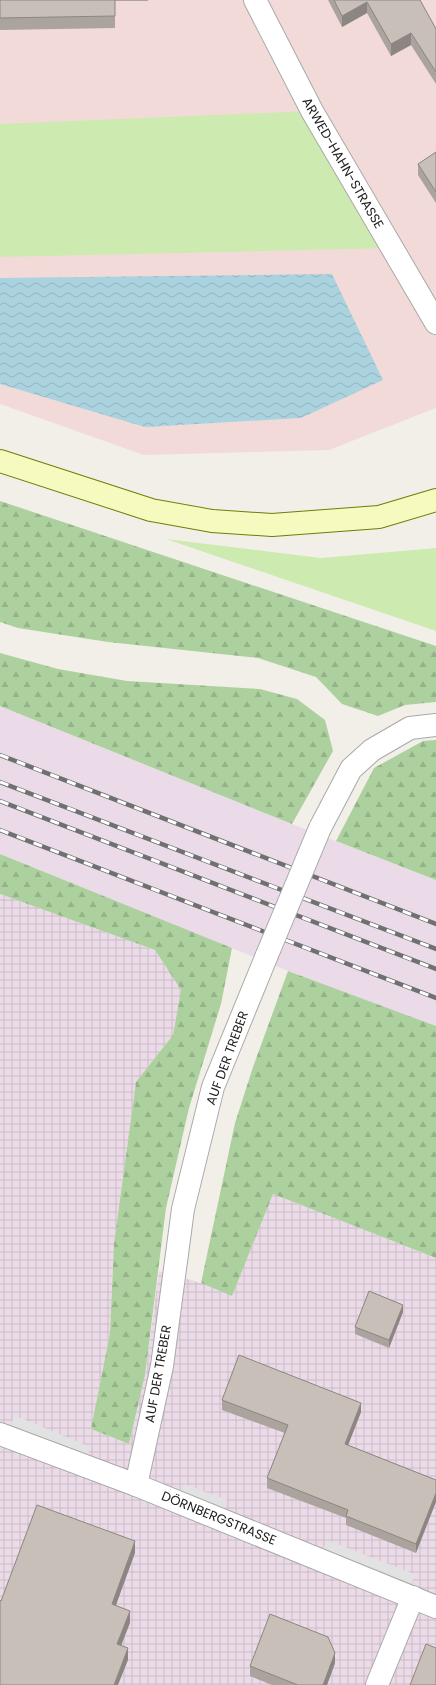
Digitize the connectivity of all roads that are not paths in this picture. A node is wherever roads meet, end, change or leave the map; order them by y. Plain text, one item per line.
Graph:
1 (255, 0) edge
2 (436, 322) edge
3 (0, 461) edge
4 (436, 500) edge
5 (436, 725) edge
6 (0, 1434) edge
7 (136, 1485) junction
8 (413, 1597) junction
9 (436, 1607) edge
10 (377, 1685) edge

1 - 2 street, ARWED-HAHN-STRASSE
3 - 4 main road
5 - 7 street, AUF DER TREBER, bridge
6 - 7 street, DÖRNBERGSTRASSE
7 - 8 street, DÖRNBERGSTRASSE
8 - 9 street, DÖRNBERGSTRASSE
8 - 10 street

